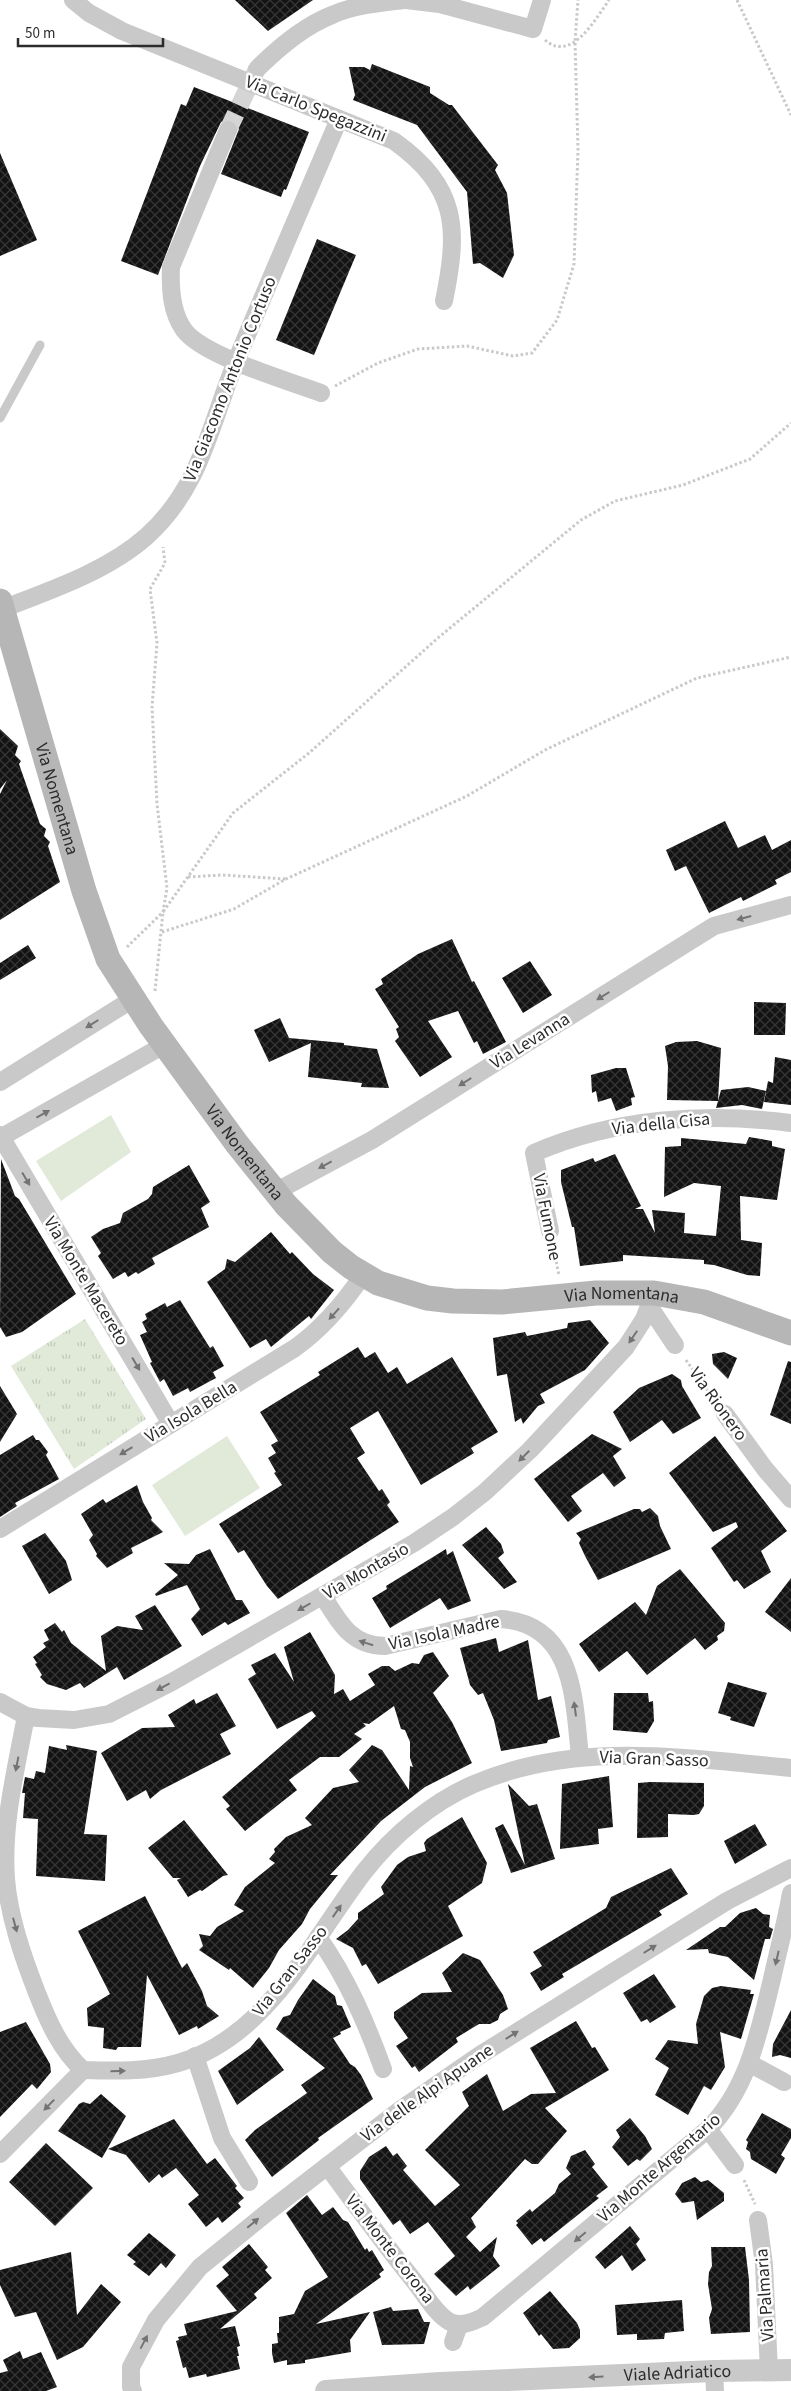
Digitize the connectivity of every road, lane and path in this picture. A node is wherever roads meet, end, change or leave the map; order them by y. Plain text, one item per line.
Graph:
1 (73, 0) edge
2 (405, 0) edge
3 (542, 0) edge
4 (578, 0) edge
5 (610, 0) edge
6 (737, 0) edge
7 (533, 29) junction
8 (575, 42) junction
9 (257, 69) tunnel mouth
10 (791, 116) edge
11 (339, 119) junction
12 (228, 130) tunnel mouth
13 (444, 301) dead end
14 (40, 345) dead end
15 (236, 361) junction
16 (321, 394) joint
17 (0, 418) edge
18 (790, 422) edge
19 (159, 524) junction
20 (1, 605) edge
21 (791, 657) edge
22 (188, 877) junction
23 (286, 879) junction
24 (791, 905) edge
25 (163, 912) junction
26 (162, 932) junction
27 (108, 959) junction
28 (133, 999) junction
29 (158, 1036) junction
30 (0, 1082) edge
31 (791, 1123) edge
32 (0, 1137) edge
33 (534, 1153) joint
34 (275, 1192) junction
35 (550, 1231) joint
36 (363, 1274) junction
37 (560, 1280) dead end
38 (652, 1300) junction
39 (791, 1333) edge
40 (675, 1345) joint
41 (725, 1414) joint
42 (172, 1424) junction
43 (791, 1499) edge
44 (0, 1529) edge
45 (323, 1596) junction
46 (0, 1702) edge
47 (26, 1716) junction
48 (580, 1757) junction
49 (791, 1768) edge
50 (791, 1868) edge
51 (3, 1878) edge
52 (791, 1894) edge
53 (318, 1937) junction
54 (195, 2056) junction
55 (749, 2063) junction
56 (383, 2068) dead end
57 (83, 2070) junction
58 (784, 2082) dead end
59 (708, 2129) junction
60 (0, 2154) edge
61 (735, 2165) dead end
62 (327, 2166) junction
63 (249, 2182) dead end
64 (748, 2187) dead end
65 (754, 2201) dead end
66 (758, 2220) dead end
67 (459, 2325) junction
68 (453, 2342) dead end
69 (780, 2371) edge
70 (714, 2381) edge
71 (463, 2386) edge
72 (128, 2390) edge
73 (326, 2391) edge

1 - 11 street, Via Carlo Spegazzini
2 - 7 street
2 - 9 street
3 - 7 street
4 - 8 path
5 - 8 path
6 - 10 path
7 - 8 path
8 - 16 path
11 - 13 street, Via Carlo Spegazzini
11 - 15 street, Via Giacomo Antonio Cortuso
12 - 15 street
14 - 17 lane
15 - 16 street
15 - 19 street, Via Giacomo Antonio Cortuso
18 - 22 path
19 - 20 street, Via Giacomo Antonio Cortuso
19 - 25 path
20 - 27 main road, Via Nomentana
21 - 23 path
22 - 23 path
22 - 25 path
23 - 26 path
24 -> 34 street, Via Levanna
25 - 26 path
25 - 27 path
26 - 29 path
27 - 28 main road, Via Nomentana
28 - 29 main road, Via Nomentana
28 -> 30 street
32 -> 29 street
29 - 34 main road, Via Nomentana
31 - 33 street, Via della Cisa
32 -> 42 street, Via Monte Macereto
33 - 35 street, Via Fumone
34 - 36 main road, Via Nomentana
35 - 37 path, Via Fumone
36 - 38 main road, Via Nomentana
36 -> 42 street, Via Isola Bella
38 - 39 main road, Via Nomentana
38 - 40 street
38 -> 45 street, Via Montasio
40 - 41 path, Via Rionero
41 - 43 street, Via Rionero
42 -> 44 street, Via Isola Bella
45 -> 47 street, Via Montasio
48 -> 45 street, Via Isola Madre
46 - 47 street, Via Montasio
47 -> 51 street
48 - 49 street, Via Gran Sasso
53 -> 48 street, Via Gran Sasso
62 -> 50 street, Via delle Alpi Apuane
51 -> 57 street
52 -> 55 street, Via Monte Argentario
53 - 54 street, Via Gran Sasso
53 - 56 street
57 -> 54 street, Via Gran Sasso
54 - 63 street
55 - 58 street
55 - 59 street, Via Monte Argentario
57 -> 60 street
59 - 61 street
59 -> 67 street, Via Monte Argentario
62 - 67 street, Via Monte Corona
72 -> 62 street, Via delle Alpi Apuane
64 - 65 path
66 - 69 street, Via Palmaria
67 - 68 street
69 - 70 street, Viale Adriatico
70 -> 71 street, Viale Adriatico
71 - 73 street, Viale Adriatico

